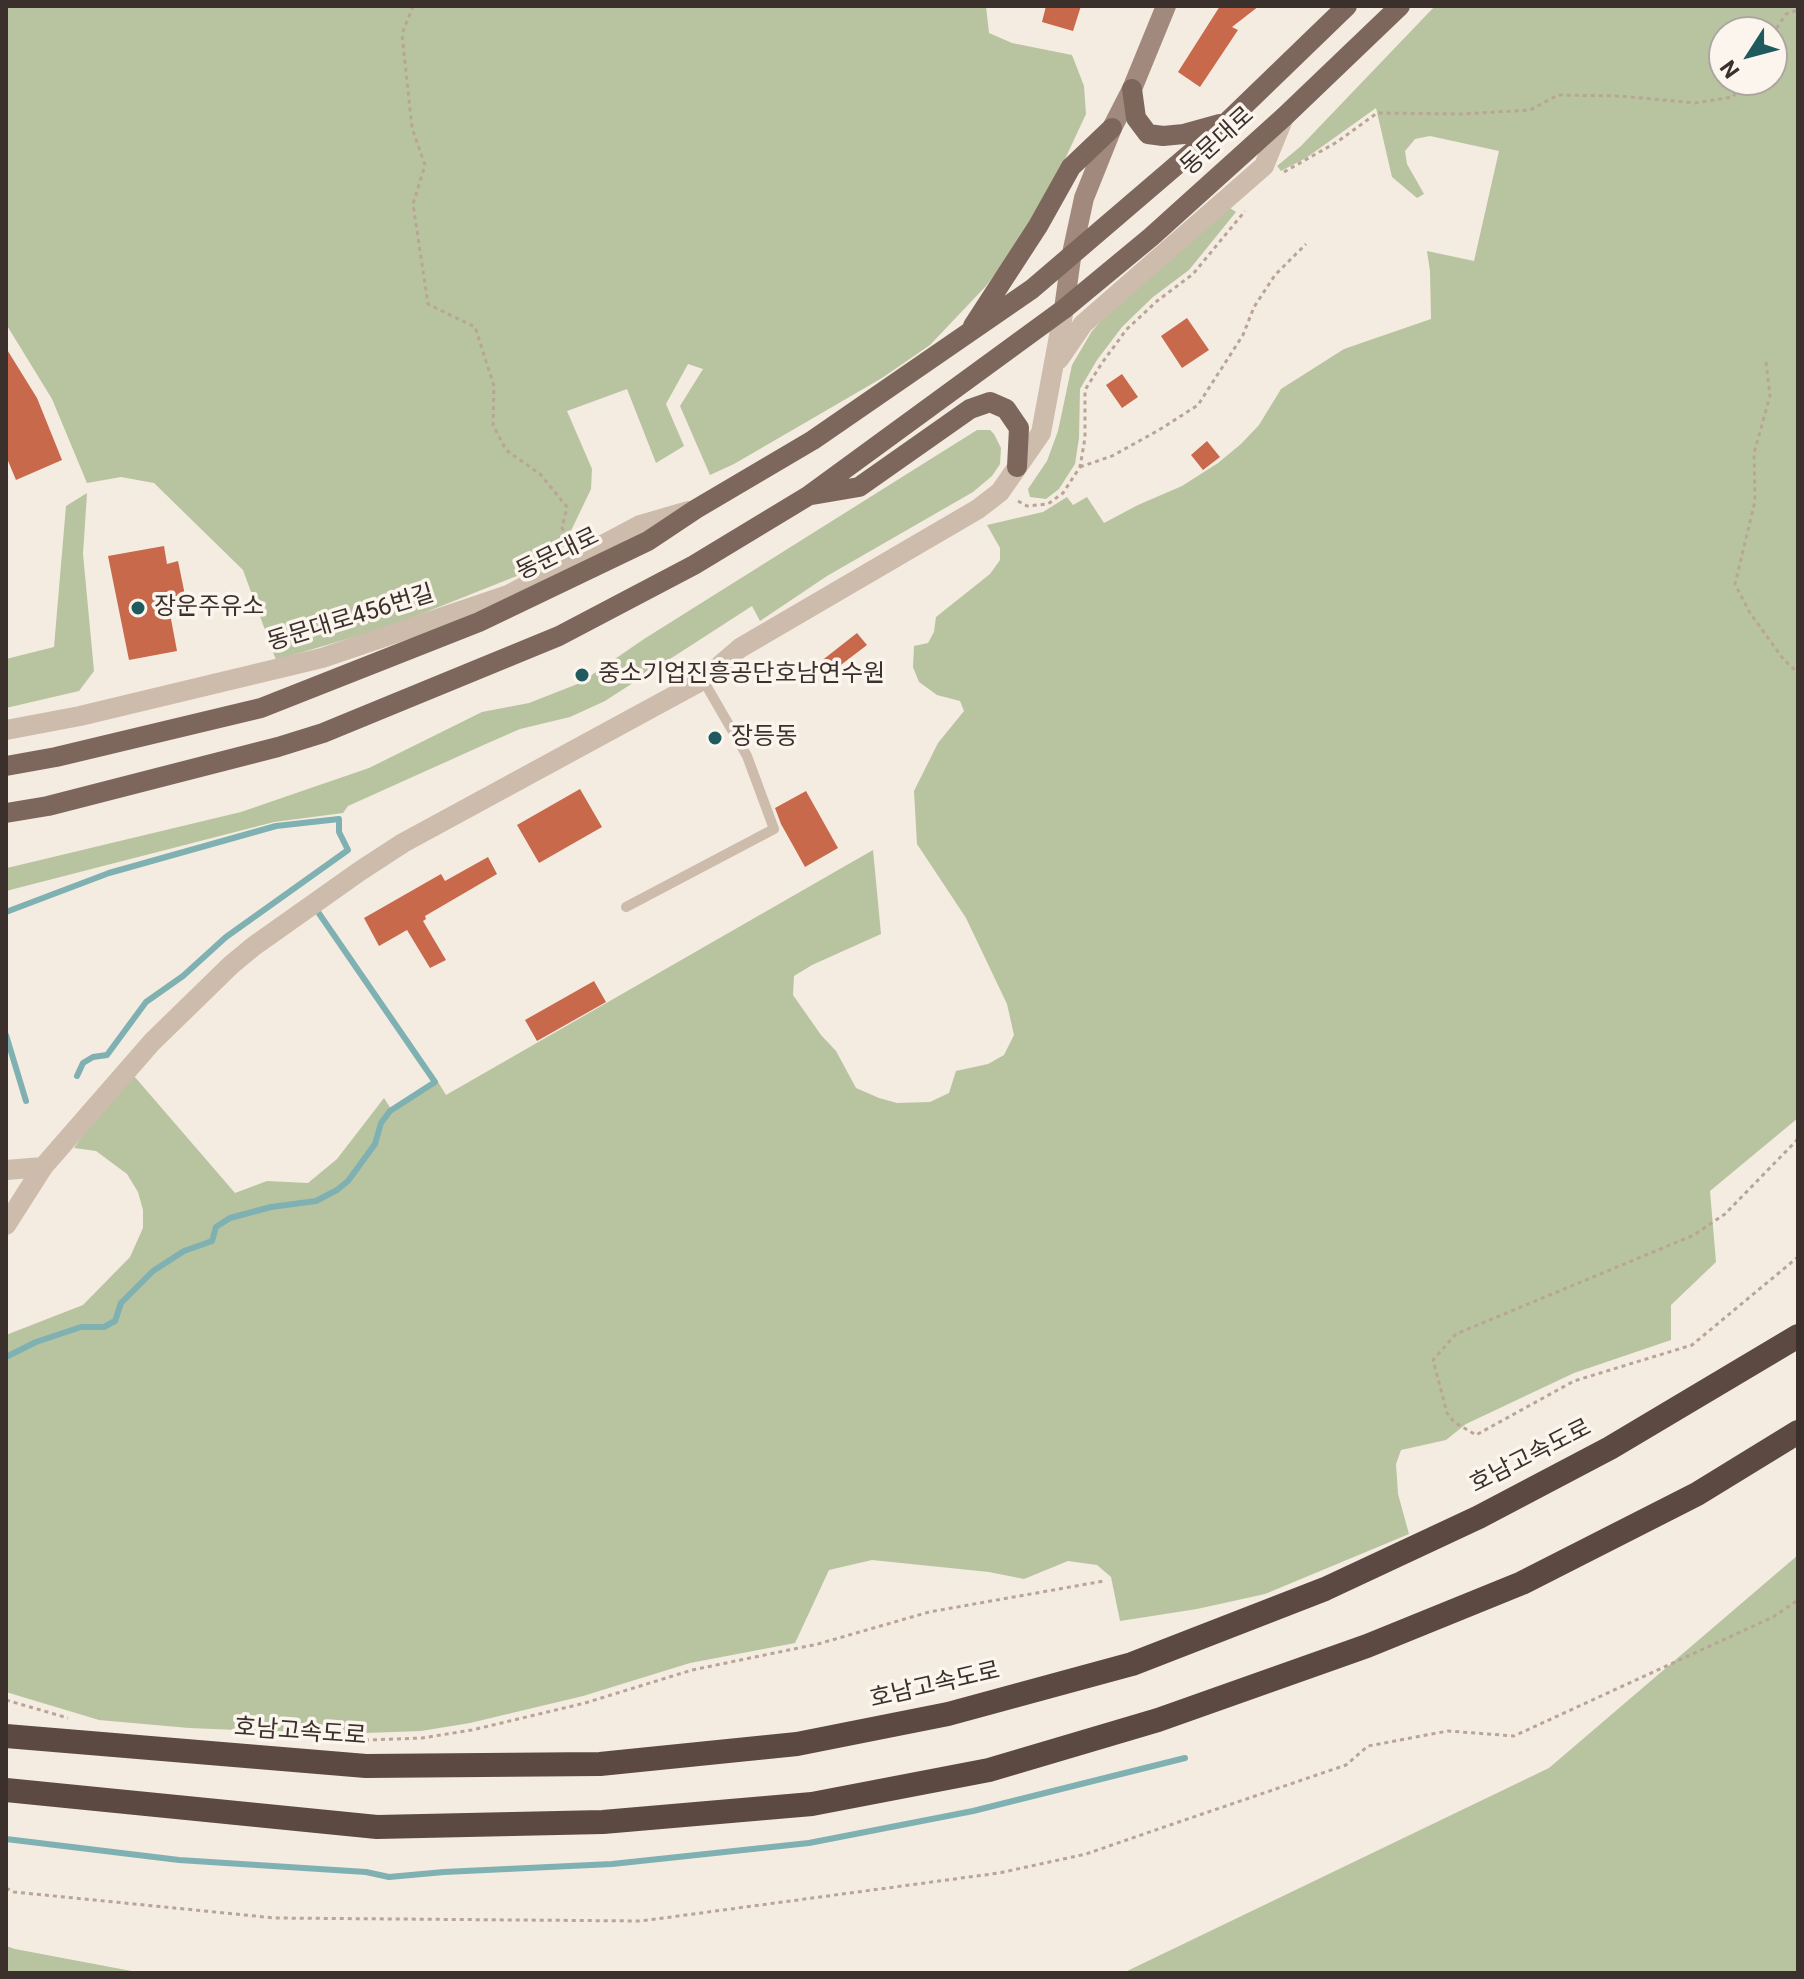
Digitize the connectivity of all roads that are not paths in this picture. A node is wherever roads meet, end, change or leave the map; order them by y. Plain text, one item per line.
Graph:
1 (1166, 6) edge
2 (1347, 6) edge
3 (1400, 6) edge
4 (1132, 89) junction
5 (1284, 117) junction
6 (1227, 122) junction
7 (1112, 128) junction
8 (1071, 258) junction
9 (1064, 309) junction
10 (969, 333) junction
11 (1052, 370) junction
12 (1017, 467) junction
13 (808, 496) junction
14 (696, 509) junction
15 (703, 680) junction
16 (6, 730) edge
17 (6, 766) edge
18 (48, 806) junction
19 (6, 813) edge
20 (6, 826) edge
21 (626, 907) dead end
22 (43, 1167) junction
23 (6, 1170) edge
24 (6, 1225) edge
25 (1798, 1336) edge
26 (1798, 1432) edge
27 (6, 1736) edge
28 (6, 1790) edge

1 - 4 main road
2 - 6 main road, 동문대로
3 - 5 main road, 동문대로
4 - 6 main road
4 - 7 main road
5 - 9 main road, 동문대로
5 - 11 street
6 - 8 main road, 동문대로
7 - 8 main road
7 - 10 main road
8 - 9 main road
8 - 10 main road, 동문대로
9 - 11 street
9 - 13 main road, 동문대로
10 - 14 main road, 동문대로
11 - 12 street
12 - 13 main road
12 - 15 street
13 - 18 main road, 동문대로
14 - 16 street, 동문대로456번길
14 - 17 main road, 동문대로
15 - 21 lane
15 - 22 street
18 - 19 main road, 동문대로
18 - 20 main road
22 - 23 street
22 - 24 street
25 - 27 highway, 호남고속도로
26 - 28 highway

